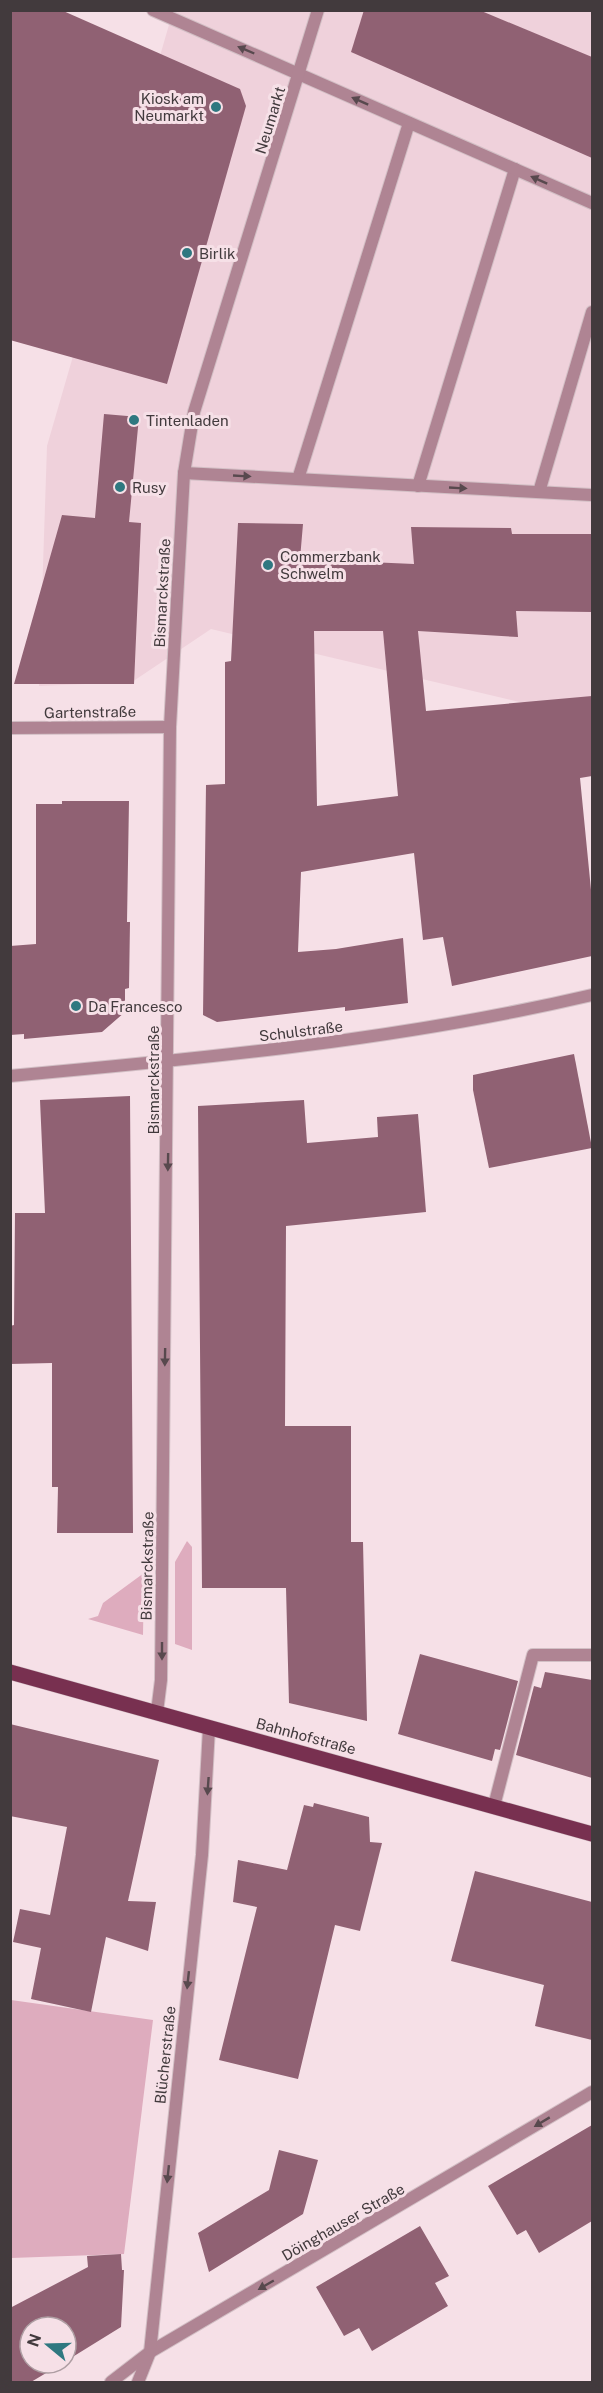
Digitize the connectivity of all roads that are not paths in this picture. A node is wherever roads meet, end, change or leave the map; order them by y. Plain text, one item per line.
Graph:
1 (153, 10) edge
2 (318, 10) edge
3 (300, 74) junction
4 (409, 123) junction
5 (515, 169) junction
6 (592, 203) edge
7 (592, 312) edge
8 (194, 412) joint
9 (184, 473) junction
10 (298, 479) junction
11 (418, 486) junction
12 (539, 492) junction
13 (592, 495) edge
14 (171, 727) junction
15 (10, 728) edge
16 (592, 995) edge
17 (169, 1062) junction
18 (10, 1076) edge
19 (592, 1655) edge
20 (10, 1672) edge
21 (157, 1712) junction
22 (209, 1728) junction
23 (494, 1806) junction
24 (592, 1834) edge
25 (592, 2092) edge
26 (150, 2352) junction
27 (111, 2382) edge
28 (138, 2382) edge

3 -> 1 street
2 - 3 street
4 -> 3 street, Neumarkt
3 - 8 street, Neumarkt
4 - 5 street, Neumarkt
4 - 10 street
6 -> 5 street, Neumarkt
5 - 11 street
7 - 12 street
8 - 9 street, Bismarckstraße
9 -> 10 street
9 - 14 street, Bismarckstraße
10 - 11 street
11 -> 12 street
12 - 13 street
14 - 15 street, Gartenstraße
14 - 17 street, Bismarckstraße
16 - 17 street, Schulstraße
17 - 18 street, Schulstraße
17 -> 21 street, Bismarckstraße
19 - 23 street
20 - 21 main road, Bahnhofstraße
21 - 22 main road, Bahnhofstraße
22 - 23 main road, Bahnhofstraße
22 -> 26 street, Blücherstraße
23 - 24 main road, Bahnhofstraße
25 -> 26 street, Döinghauser Straße
26 - 27 street, Döinghauser Straße
26 - 28 street, Blücherstraße

